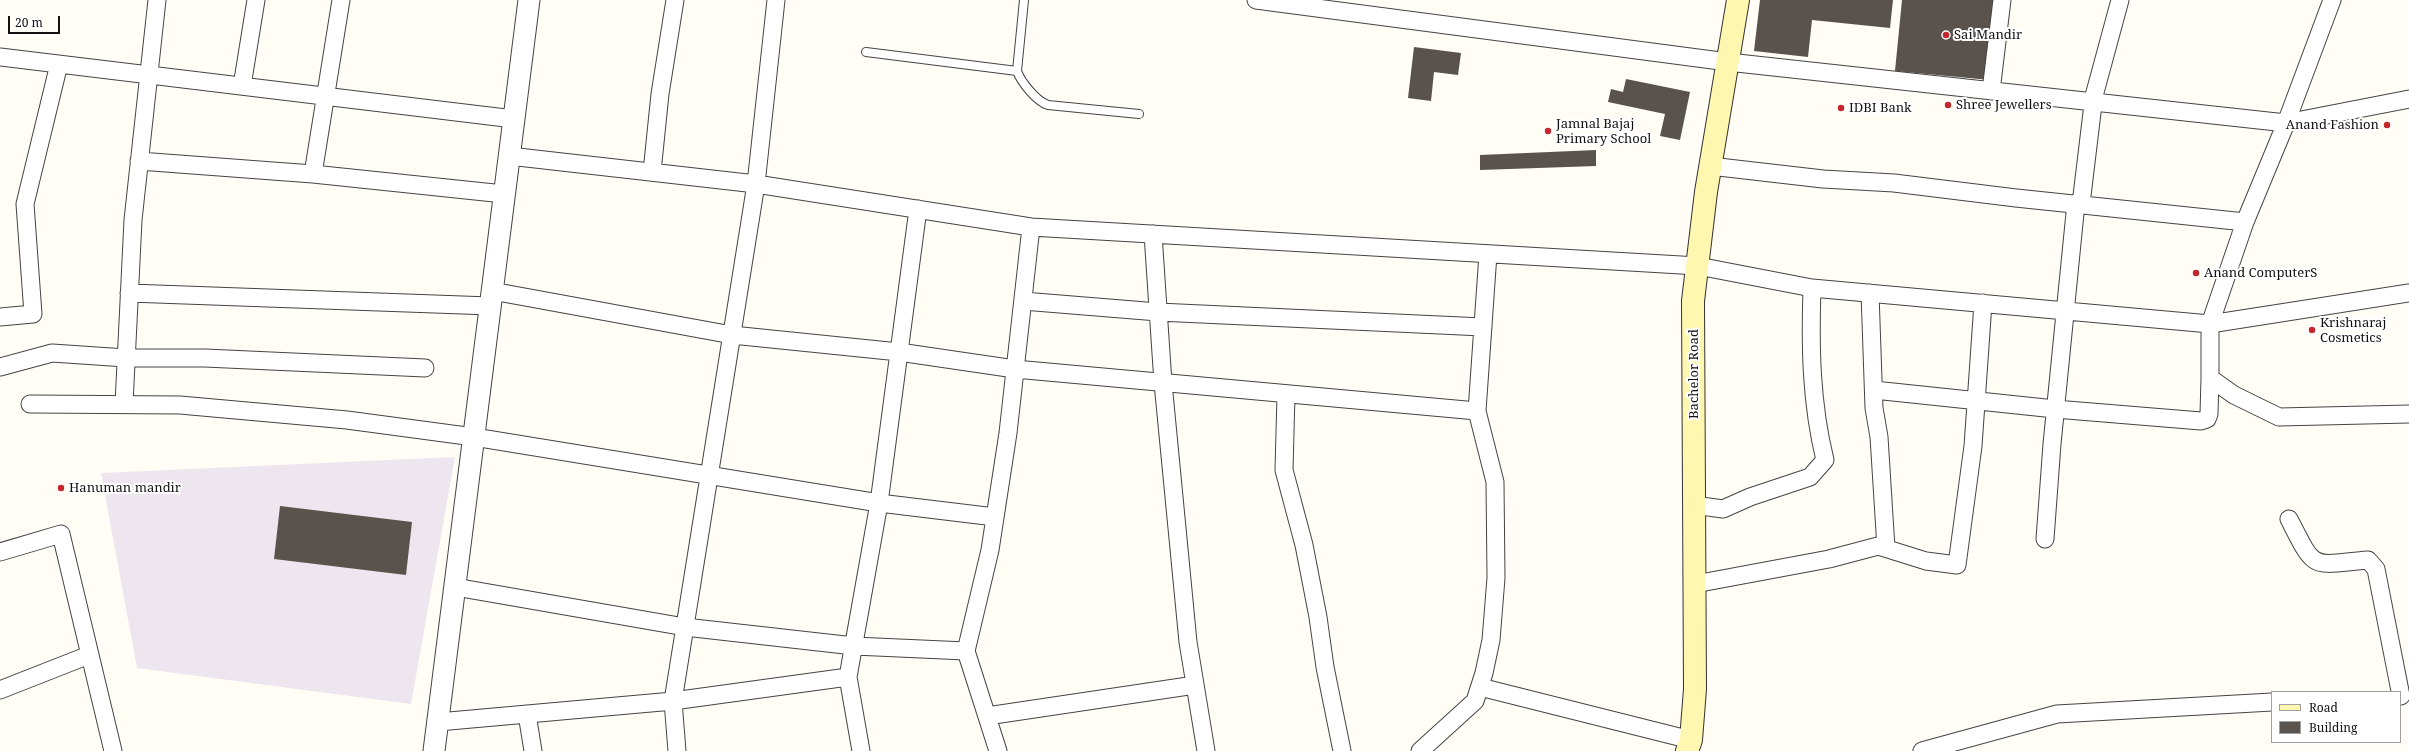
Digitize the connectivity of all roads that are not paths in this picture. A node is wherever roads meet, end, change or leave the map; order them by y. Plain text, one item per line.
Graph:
1 (157, 0) edge
2 (256, 0) edge
3 (341, 0) edge
4 (529, 0) edge
5 (674, 0) edge
6 (776, 0) edge
7 (1024, 0) edge
8 (1256, 0) edge
9 (1738, 0) edge
10 (2002, 0) edge
11 (2120, 0) edge
12 (2332, 0) edge
13 (866, 52) dead end
14 (0, 57) edge
15 (1728, 62) junction
16 (59, 64) junction
17 (1017, 71) junction
18 (149, 75) junction
19 (242, 86) junction
20 (1991, 91) junction
21 (326, 96) junction
22 (2409, 99) edge
23 (2093, 102) junction
24 (1139, 114) dead end
25 (514, 119) junction
26 (2286, 123) junction
27 (509, 156) junction
28 (139, 161) junction
29 (1710, 166) junction
30 (652, 172) junction
31 (313, 174) junction
32 (756, 184) junction
33 (504, 194) junction
34 (2079, 204) junction
35 (918, 209) junction
36 (2245, 222) junction
37 (1031, 227) junction
38 (1153, 234) junction
39 (1488, 254) junction
40 (1698, 266) junction
41 (1812, 288) junction
42 (129, 293) junction
43 (1870, 293) junction
44 (2409, 293) edge
45 (491, 299) junction
46 (1023, 301) junction
47 (1983, 303) junction
48 (2064, 311) junction
49 (1158, 312) junction
50 (0, 317) edge
51 (2210, 324) junction
52 (1483, 328) junction
53 (732, 335) junction
54 (899, 352) junction
55 (126, 358) junction
56 (0, 367) edge
57 (425, 368) dead end
58 (1015, 369) junction
59 (2210, 378) junction
60 (1163, 383) junction
61 (1874, 390) junction
62 (1286, 395) junction
63 (1976, 400) junction
64 (30, 404) dead end
65 (124, 404) junction
66 (2055, 409) junction
67 (1477, 411) junction
68 (2409, 414) edge
69 (474, 437) junction
70 (709, 476) junction
71 (879, 503) junction
72 (1694, 505) junction
73 (995, 517) junction
74 (2289, 519) dead end
75 (2045, 539) dead end
76 (1886, 548) junction
77 (0, 552) edge
78 (1694, 584) junction
79 (455, 587) junction
80 (685, 627) junction
81 (854, 646) junction
82 (966, 651) junction
83 (89, 655) junction
84 (848, 677) junction
85 (1195, 685) junction
86 (1480, 687) junction
87 (0, 690) edge
88 (2403, 697) edge
89 (672, 701) junction
90 (2271, 702) edge
91 (527, 714) junction
92 (987, 716) junction
93 (438, 722) junction
94 (1689, 745) edge
95 (113, 751) edge
96 (434, 751) edge
97 (533, 751) edge
98 (677, 751) edge
99 (861, 751) edge
100 (998, 751) edge
101 (1206, 751) edge
102 (1342, 751) edge
103 (1420, 751) edge
104 (1922, 751) edge

1 - 18 street
2 - 19 street
3 - 21 street
4 - 25 street
5 - 30 street
6 - 32 street
7 - 17 lane
8 - 15 street
9 - 15 main road, Bachelor Road
10 - 20 street
11 - 23 street
12 - 26 street
13 - 17 lane
14 - 16 street
15 - 20 street
15 - 29 main road, Bachelor Road
16 - 18 street
16 - 50 street
17 - 24 lane
18 - 19 street
18 - 28 street
19 - 21 street
20 - 23 street
21 - 25 street
21 - 31 street
22 - 26 street
23 - 26 street
23 - 34 street
25 - 27 street
26 - 36 street
27 - 30 street
27 - 33 street
28 - 31 street
28 - 42 street
29 - 34 street
29 - 40 main road, Bachelor Road
30 - 32 street
31 - 33 street
32 - 35 street
32 - 53 street
33 - 45 street
34 - 36 street
34 - 48 street
35 - 37 street
35 - 54 street
36 - 51 street
37 - 38 street
37 - 46 street
38 - 39 street
38 - 49 street
39 - 40 street
39 - 52 street
40 - 41 street
40 - 72 main road, Bachelor Road
41 - 43 street
41 - 72 street
42 - 45 street
42 - 55 street
43 - 47 street
43 - 61 street
44 - 51 street
45 - 53 street
45 - 69 street
46 - 49 street
46 - 58 street
47 - 48 street
47 - 63 street
48 - 51 street
48 - 66 street
49 - 52 street
49 - 60 street
51 - 59 street
52 - 67 street
53 - 54 street
53 - 70 street
54 - 58 street
54 - 71 street
55 - 56 street
55 - 57 street
55 - 65 street
58 - 60 street
58 - 73 street
59 - 66 street
59 - 68 street
60 - 62 street
60 - 85 street
61 - 63 street
61 - 76 street
62 - 67 street
62 - 102 street
63 - 66 street
63 - 76 street
64 - 65 street
65 - 69 street
66 - 75 street
67 - 86 street
69 - 70 street
69 - 79 street
70 - 71 street
70 - 80 street
71 - 73 street
71 - 81 street
72 - 78 main road, Bachelor Road
73 - 82 street
74 - 88 street
76 - 78 street
77 - 83 street
78 - 94 main road, Bachelor Road
79 - 80 street
79 - 93 street
80 - 81 street
80 - 89 street
81 - 82 street
81 - 84 street
82 - 92 street
83 - 87 street
83 - 95 street
84 - 89 street
84 - 99 street
85 - 92 street
85 - 101 street
86 - 94 street
86 - 103 street
89 - 91 street
89 - 98 street
90 - 104 street
91 - 93 street
91 - 97 street
92 - 100 street
93 - 96 street

